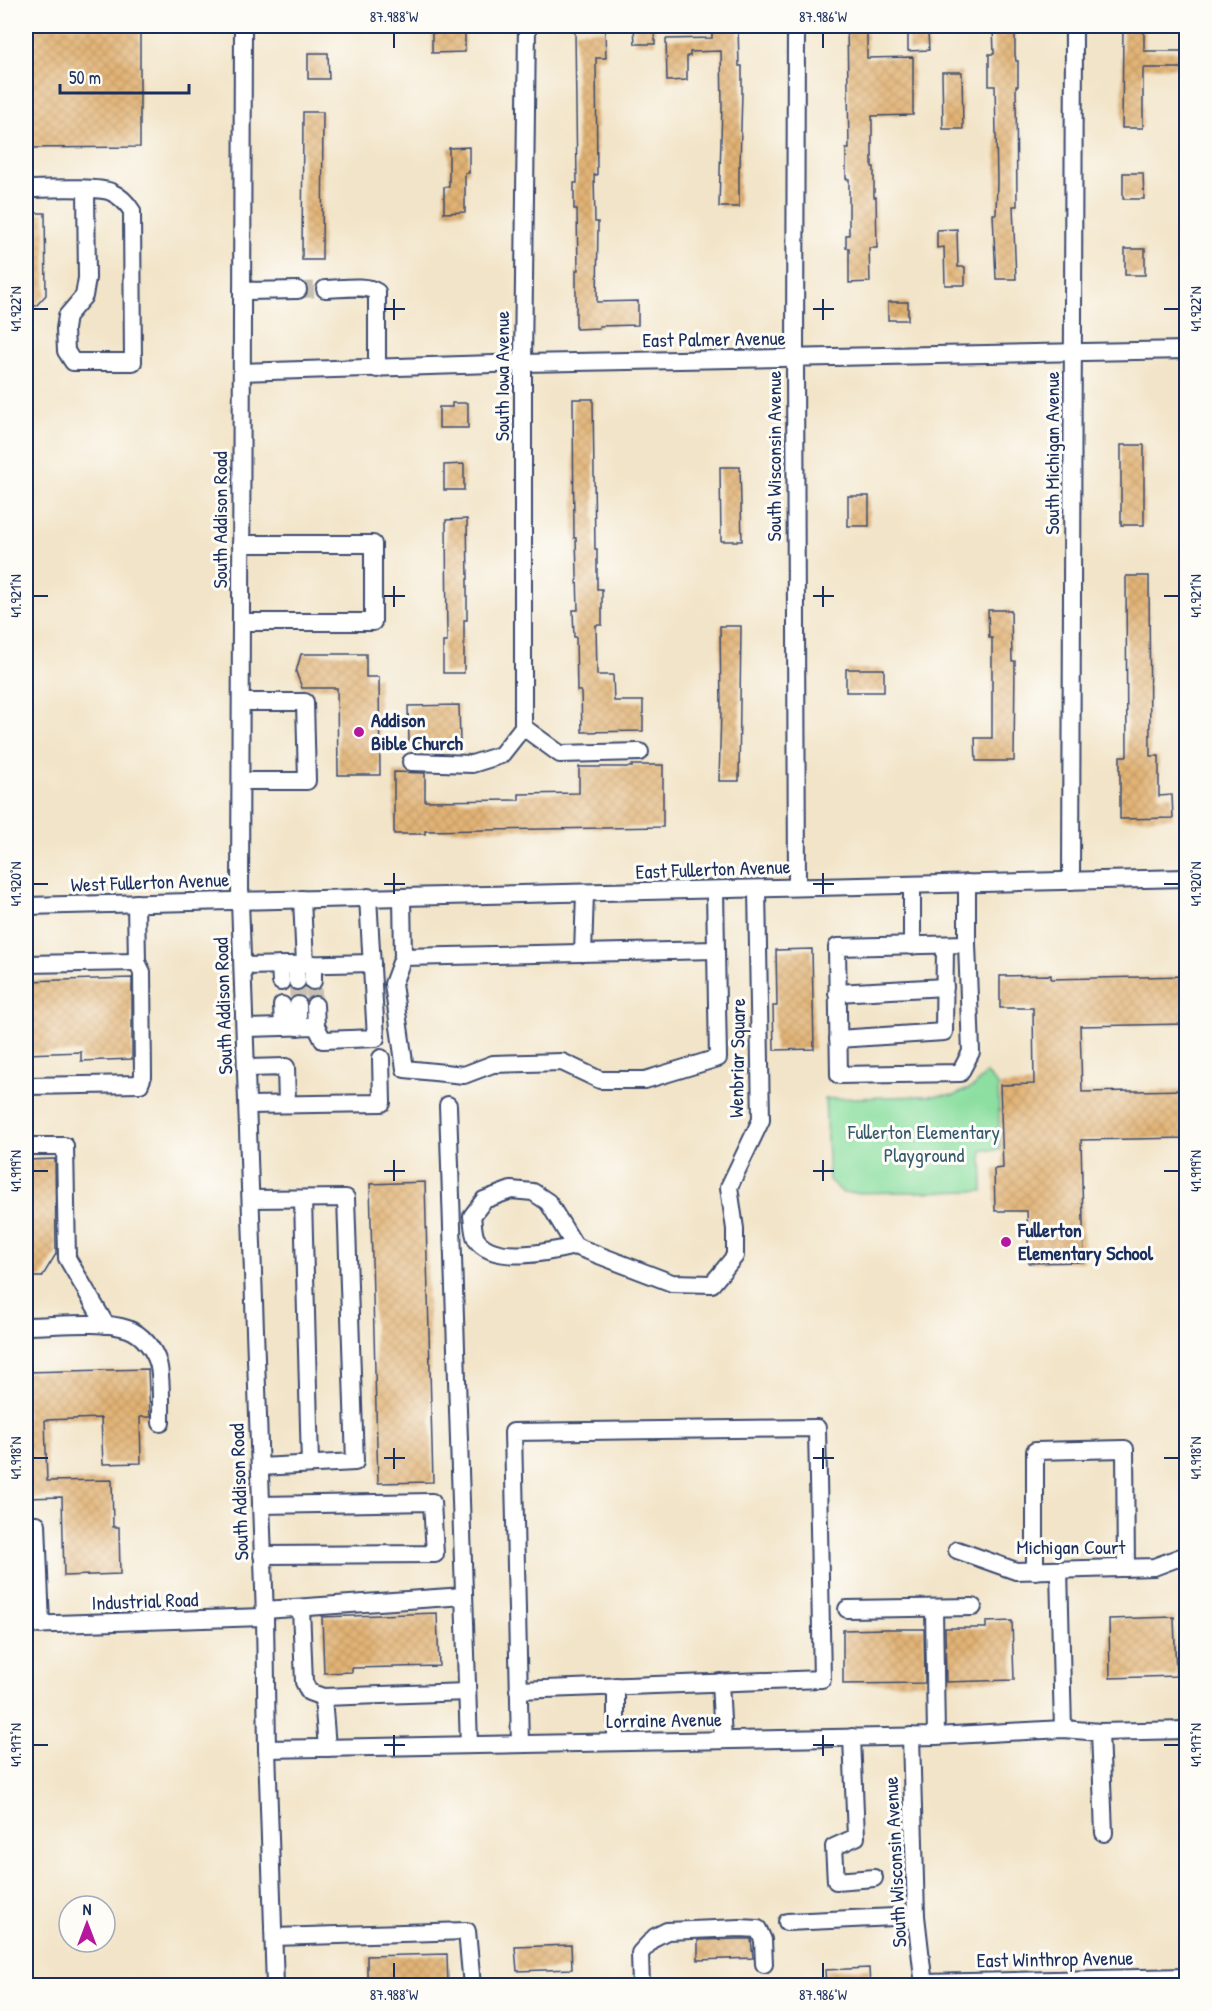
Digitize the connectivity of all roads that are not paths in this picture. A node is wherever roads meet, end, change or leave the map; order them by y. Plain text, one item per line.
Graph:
1 (243, 26) edge
2 (527, 26) edge
3 (796, 26) edge
4 (1074, 26) edge
5 (26, 189) edge
6 (86, 189) junction
7 (325, 289) tunnel mouth
8 (298, 290) tunnel mouth
9 (242, 291) junction
10 (1186, 350) edge
11 (1073, 353) junction
12 (795, 358) junction
13 (523, 363) junction
14 (377, 369) junction
15 (242, 372) junction
16 (241, 544) junction
17 (241, 622) junction
18 (241, 702) junction
19 (523, 728) junction
20 (640, 752) dead end
21 (411, 762) dead end
22 (241, 781) junction
23 (1186, 879) edge
24 (1071, 881) junction
25 (967, 883) junction
26 (912, 885) junction
27 (797, 887) junction
28 (757, 889) junction
29 (714, 890) junction
30 (585, 893) junction
31 (368, 897) junction
32 (402, 897) junction
33 (302, 899) junction
34 (240, 900) junction
35 (136, 903) junction
36 (26, 906) edge
37 (967, 944) junction
38 (945, 945) junction
39 (912, 946) junction
40 (716, 950) junction
41 (583, 953) junction
42 (403, 957) junction
43 (137, 962) junction
44 (372, 963) junction
45 (26, 964) edge
46 (243, 966) junction
47 (298, 972) junction
48 (945, 987) junction
49 (837, 993) junction
50 (316, 1026) junction
51 (291, 1027) junction
52 (245, 1028) junction
53 (838, 1039) junction
54 (381, 1058) dead end
55 (246, 1068) junction
56 (26, 1086) edge
57 (287, 1104) junction
58 (248, 1105) junction
59 (448, 1105) dead end
60 (26, 1146) edge
61 (251, 1199) junction
62 (303, 1199) junction
63 (575, 1246) junction
64 (106, 1324) junction
65 (26, 1326) edge
66 (161, 1423) dead end
67 (310, 1464) junction
68 (260, 1467) junction
69 (261, 1506) junction
70 (26, 1524) edge
71 (957, 1550) dead end
72 (1186, 1555) edge
73 (262, 1556) junction
74 (1125, 1568) junction
75 (1059, 1570) junction
76 (1035, 1571) junction
77 (33, 1594) edge
78 (464, 1596) junction
79 (973, 1607) dead end
80 (301, 1608) junction
81 (847, 1609) dead end
82 (934, 1609) junction
83 (265, 1614) junction
84 (33, 1625) edge
85 (720, 1682) junction
86 (616, 1686) junction
87 (518, 1690) junction
88 (467, 1692) junction
89 (324, 1697) junction
90 (1063, 1729) junction
91 (1186, 1730) edge
92 (1100, 1732) junction
93 (911, 1736) junction
94 (936, 1736) junction
95 (852, 1737) junction
96 (723, 1740) junction
97 (616, 1742) junction
98 (520, 1744) junction
99 (469, 1745) junction
100 (327, 1748) junction
101 (267, 1749) junction
102 (1104, 1833) dead end
103 (874, 1878) dead end
104 (916, 1916) junction
105 (787, 1922) dead end
106 (273, 1937) junction
107 (764, 1964) dead end
108 (1186, 1977) edge
109 (924, 1984) edge
110 (275, 1986) edge
111 (472, 1986) edge
112 (641, 1986) edge

1 - 9 street, South Addison Road
2 - 13 street, South Iowa Avenue
3 - 12 street, South Wisconsin Avenue
4 - 11 street, South Michigan Avenue
5 - 6 street
6 - 6 street
7 - 14 street
8 - 9 street
9 - 15 street, South Addison Road
10 - 11 street, East Palmer Avenue
11 - 12 street, East Palmer Avenue
11 - 24 street, South Michigan Avenue
12 - 13 street, East Palmer Avenue
12 - 27 street, South Wisconsin Avenue
13 - 14 street, East Palmer Avenue
13 - 19 street, South Iowa Avenue
14 - 15 street, East Palmer Avenue
15 - 16 street, South Addison Road
16 - 17 street, South Addison Road
16 - 17 street
17 - 18 street, South Addison Road
18 - 22 street, South Addison Road
18 - 22 street
19 - 20 street
19 - 21 street
22 - 34 street, South Addison Road
23 - 24 street, East Fullerton Avenue
24 - 25 street, East Fullerton Avenue
25 - 26 street, East Fullerton Avenue
25 - 37 street
26 - 27 street, East Fullerton Avenue
26 - 39 street
27 - 28 street, East Fullerton Avenue
28 - 29 street, East Fullerton Avenue
28 - 63 street, Wenbriar Square
29 - 30 street, East Fullerton Avenue
29 - 40 street
30 - 32 street, East Fullerton Avenue
30 - 41 street
31 - 32 street, East Fullerton Avenue
31 - 33 street, East Fullerton Avenue
31 - 44 street
32 - 42 street
33 - 34 street, East Fullerton Avenue
33 - 47 street
34 - 35 street, West Fullerton Avenue
34 - 46 street, South Addison Road
35 - 36 street, West Fullerton Avenue
35 - 43 street
37 - 38 street
37 - 53 street
38 - 39 street
38 - 48 street
39 - 49 street
40 - 41 street
40 - 42 street
41 - 42 street
43 - 45 street
43 - 56 street
44 - 47 street
44 - 50 street
46 - 47 street
46 - 52 street, South Addison Road
48 - 49 street
48 - 53 street
49 - 53 street
50 - 51 street
50 - 51 street
51 - 52 street
52 - 55 street, South Addison Road
54 - 57 street
55 - 57 street
55 - 58 street, South Addison Road
57 - 58 street
58 - 61 street, South Addison Road
59 - 78 street
60 - 64 street
61 - 62 street
61 - 68 street, South Addison Road
62 - 67 street
62 - 67 street
63 - 63 street
64 - 65 street
64 - 66 street
67 - 68 street
68 - 69 street, South Addison Road
69 - 73 street, South Addison Road
69 - 73 street
70 - 77 street
71 - 76 street, Michigan Court
72 - 74 street, Michigan Court
73 - 83 street, South Addison Road
74 - 75 street, Michigan Court
74 - 76 street
75 - 76 street, Michigan Court
75 - 90 street
77 - 84 street
78 - 80 street, Industrial Road
78 - 88 street
79 - 82 street
80 - 83 street, Industrial Road
80 - 89 street
81 - 82 street
82 - 94 street
83 - 84 street, Industrial Road
83 - 101 street, South Addison Road
85 - 86 street
85 - 87 street
85 - 96 street
86 - 87 street
86 - 97 street
87 - 98 street
88 - 89 street
88 - 99 street
89 - 100 street
90 - 92 street, Lorraine Avenue
90 - 94 street, Lorraine Avenue
91 - 92 street, Lorraine Avenue
92 - 102 street
93 - 94 street, Lorraine Avenue
93 - 95 street, Lorraine Avenue
93 - 104 street, South Wisconsin Avenue
95 - 96 street, Lorraine Avenue
95 - 103 street
96 - 97 street, Lorraine Avenue
97 - 98 street, Lorraine Avenue
98 - 99 street, Lorraine Avenue
99 - 100 street, Lorraine Avenue
100 - 101 street, Lorraine Avenue
101 - 106 street, South Addison Road
104 - 105 street
104 - 109 street, South Wisconsin Avenue
106 - 110 street, South Addison Road
106 - 111 street
107 - 112 street
108 - 109 street, East Winthrop Avenue

